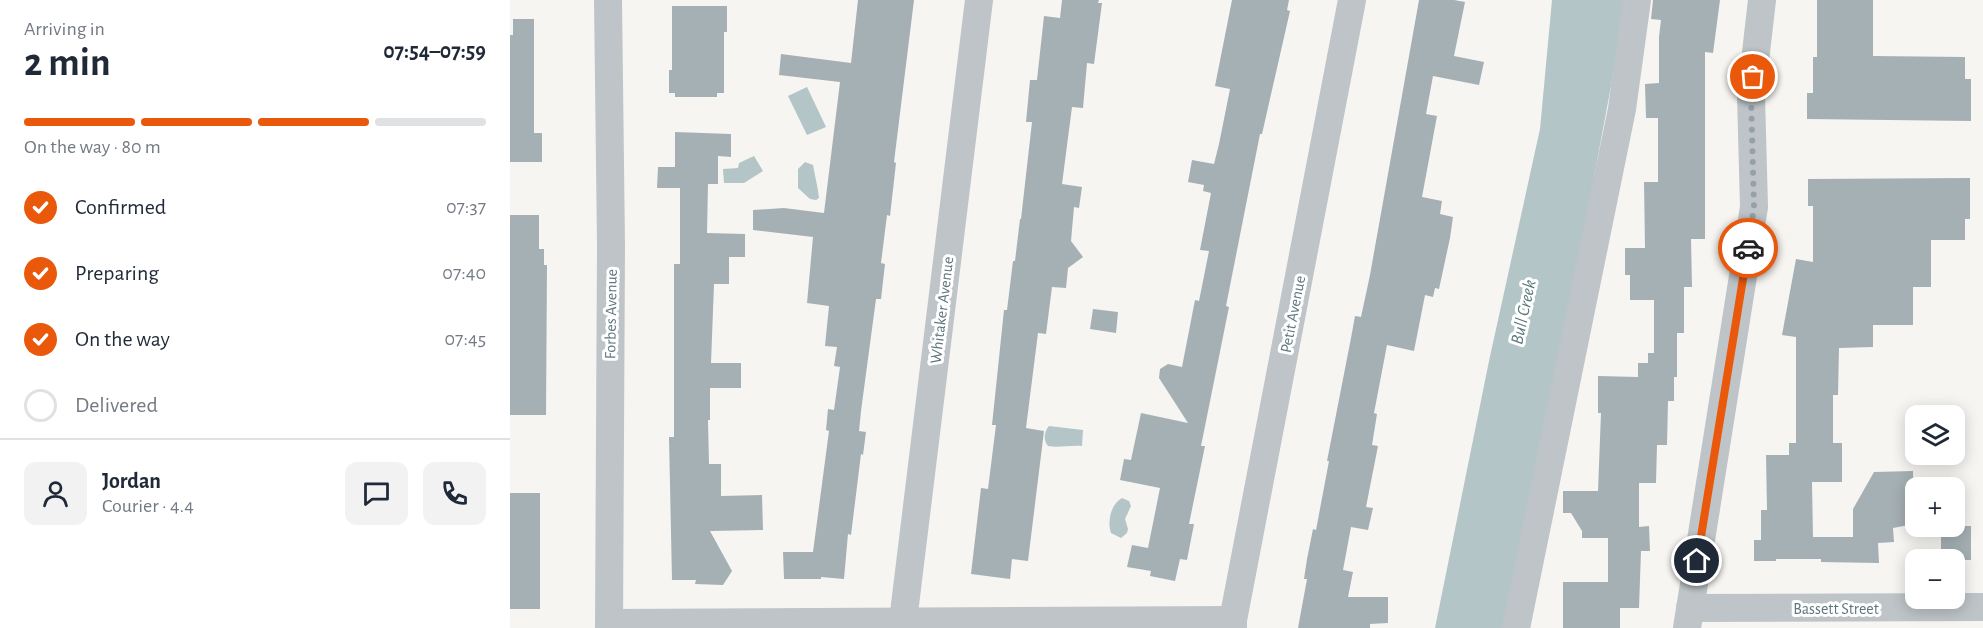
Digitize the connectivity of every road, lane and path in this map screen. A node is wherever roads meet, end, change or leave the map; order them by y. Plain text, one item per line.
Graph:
1 (608, 0) edge
2 (979, 0) edge
3 (1352, 0) edge
4 (1637, 0) edge
5 (1762, 0) edge
6 (1983, 607) edge
7 (1688, 618) edge
8 (903, 621) junction
9 (1233, 624) edge
10 (609, 625) edge
11 (945, 625) edge
12 (1516, 628) edge

1 - 10 street, Forbes Avenue
2 - 8 street, Whitaker Avenue
3 - 9 street, Petit Avenue
4 - 12 street
5 - 7 street
6 - 7 street, Bassett Street
8 - 10 street
8 - 11 street
9 - 11 street

